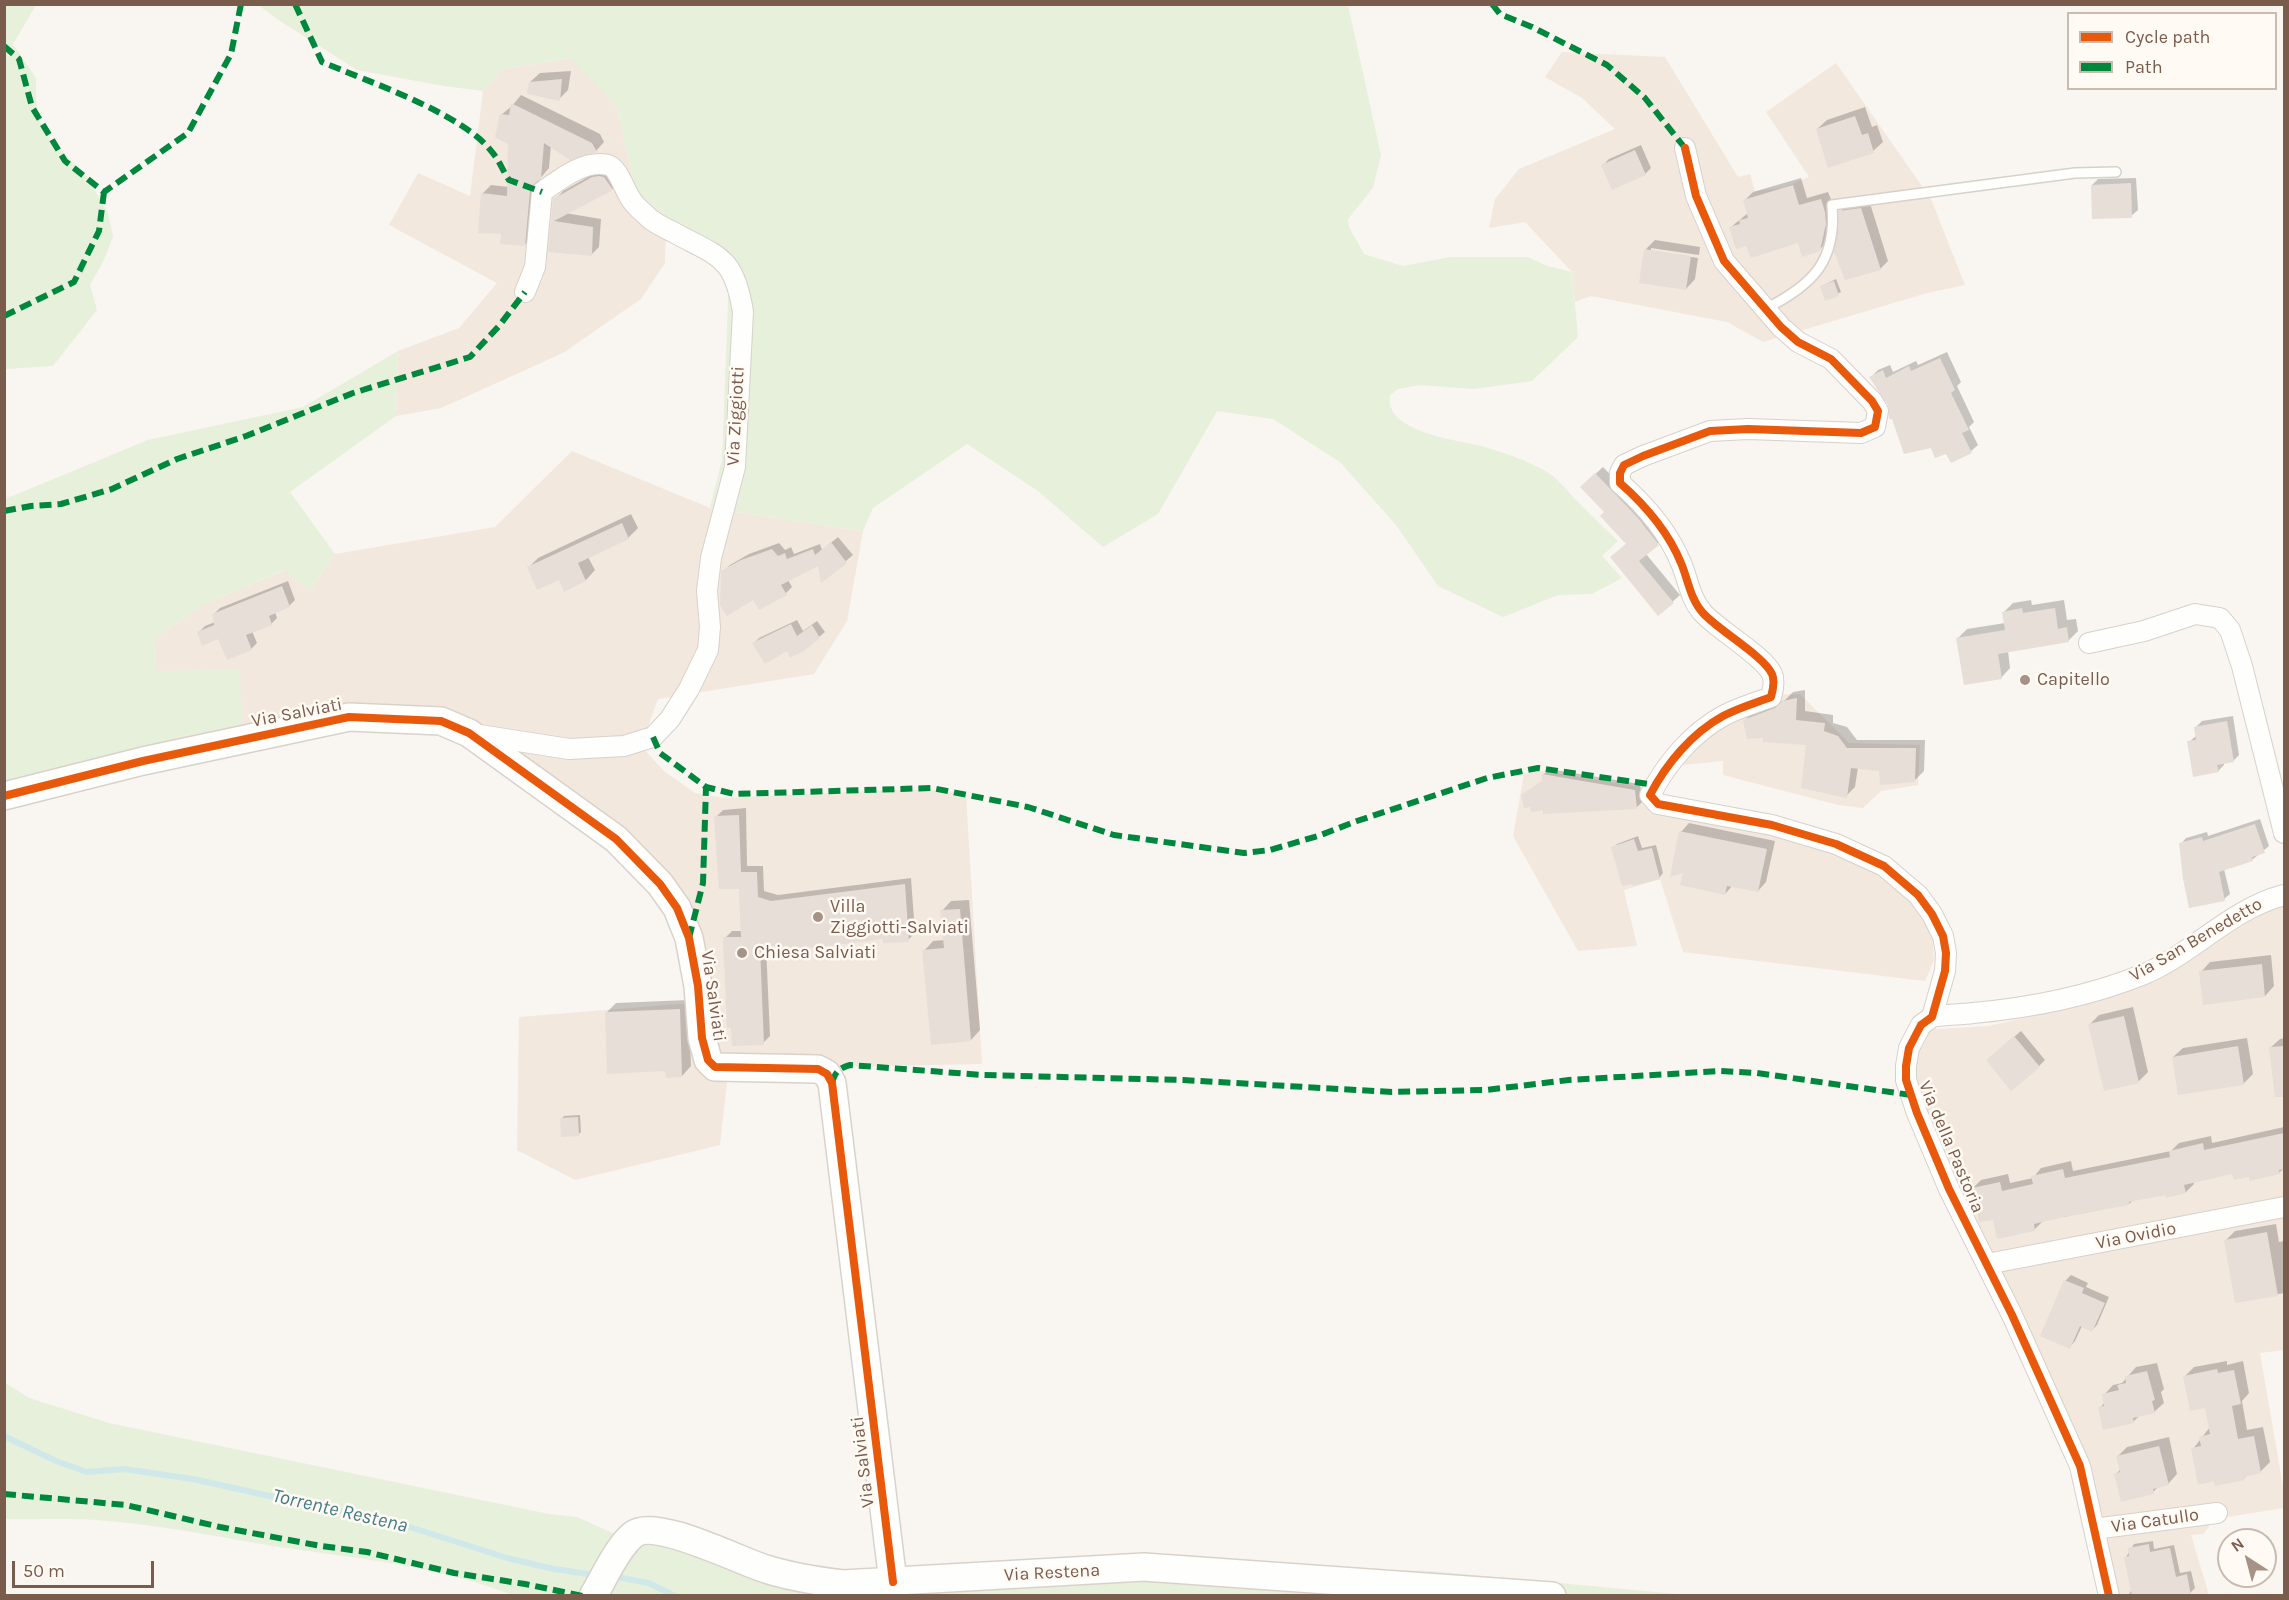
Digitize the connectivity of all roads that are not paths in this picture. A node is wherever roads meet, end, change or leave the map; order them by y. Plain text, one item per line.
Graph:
1 (1685, 148) dead end
2 (2116, 172) dead end
3 (525, 292) dead end
4 (1765, 309) junction
5 (2089, 643) dead end
6 (469, 733) junction
7 (4, 796) edge
8 (2284, 833) edge
9 (2284, 895) edge
10 (1932, 1017) junction
11 (2284, 1207) edge
12 (1987, 1264) junction
13 (2217, 1513) dead end
14 (2094, 1530) junction
15 (893, 1582) junction
16 (593, 1596) edge
17 (1552, 1596) edge
18 (2109, 1596) edge

1 - 4 street
2 - 4 lane
3 - 6 street, Via Ziggiotti
4 - 10 street, Via della Pastoria
5 - 8 street
6 - 7 street, Via Salviati
6 - 15 street, Via Salviati
9 - 10 street, Via San Benedetto
10 - 12 street, Via della Pastoria
11 - 12 street, Via Ovidio
12 - 14 street, Via della Pastoria
13 - 14 street, Via Catullo
14 - 18 street, Via della Pastoria
15 - 16 street, Via Restena
15 - 17 street, Via Restena

